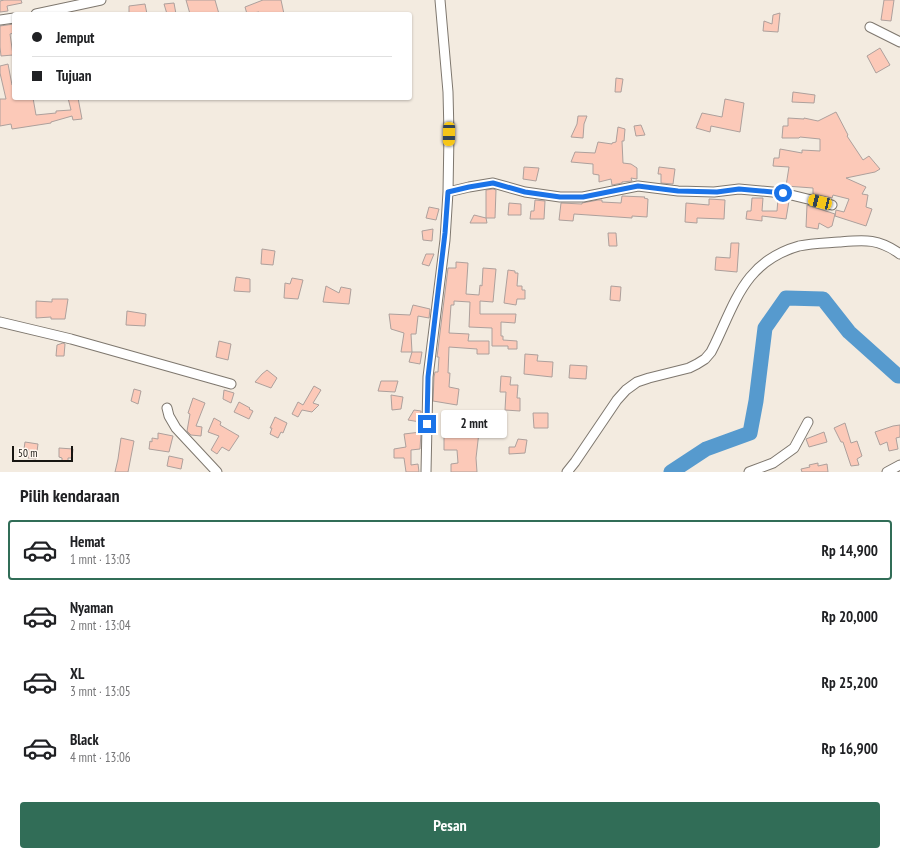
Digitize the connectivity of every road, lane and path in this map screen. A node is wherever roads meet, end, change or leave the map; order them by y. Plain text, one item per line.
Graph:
1 (101, 0) edge
2 (440, 0) edge
3 (45, 12) edge
4 (12, 18) edge
5 (0, 20) edge
6 (870, 27) dead end
7 (900, 42) edge
8 (448, 192) junction
9 (832, 205) dead end
10 (900, 254) edge
11 (0, 322) edge
12 (231, 384) dead end
13 (167, 408) dead end
14 (808, 422) dead end
15 (900, 465) edge
16 (217, 472) edge
17 (426, 472) edge
18 (566, 472) edge
19 (749, 472) edge
20 (887, 472) edge

1 - 3 street
2 - 8 street
4 - 5 street
6 - 7 street
8 - 9 street
8 - 17 street
10 - 18 street
11 - 12 street
13 - 16 street
14 - 19 street
15 - 20 street

